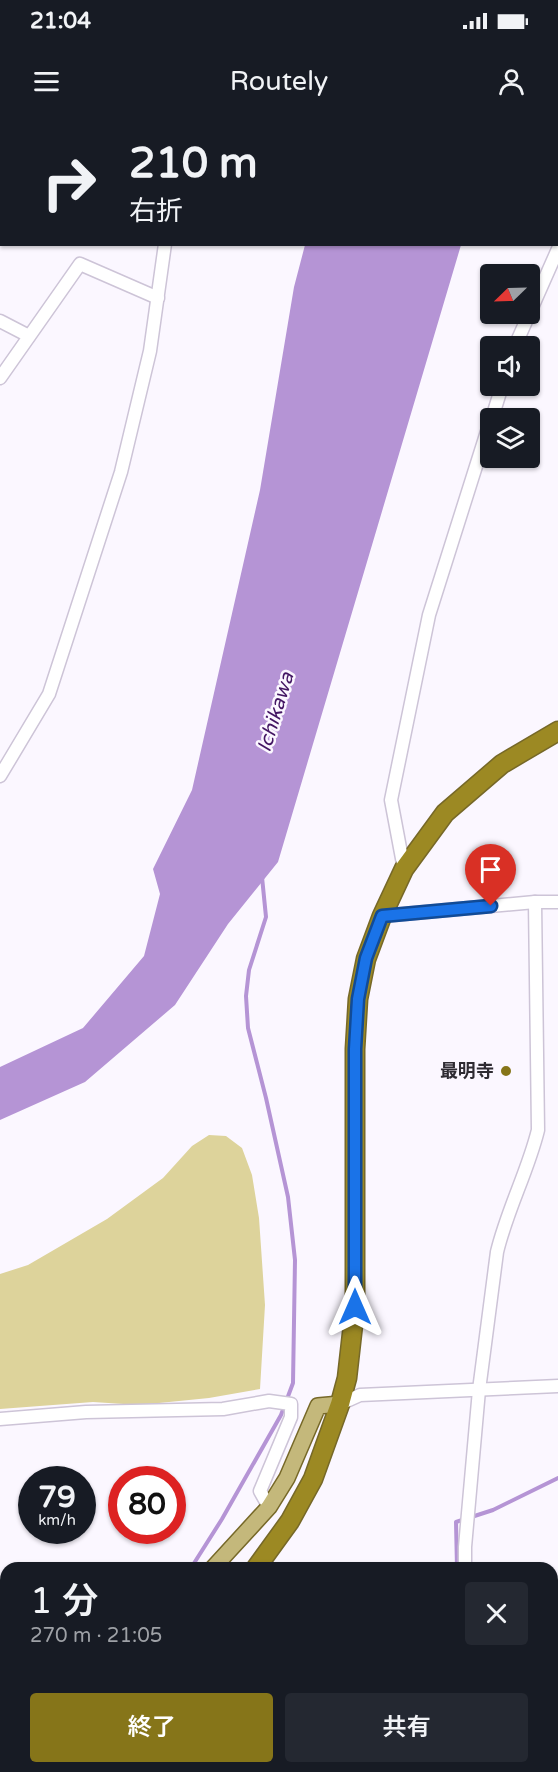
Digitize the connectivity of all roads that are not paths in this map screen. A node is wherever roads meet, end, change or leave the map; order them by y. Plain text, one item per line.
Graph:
1 (165, 246) edge
2 (558, 249) edge
3 (158, 298) junction
4 (0, 321) edge
5 (29, 336) junction
6 (519, 336) edge
7 (0, 378) edge
8 (480, 455) edge
9 (558, 731) edge
10 (0, 776) edge
11 (404, 869) junction
12 (558, 902) edge
13 (535, 903) junction
14 (382, 916) junction
15 (558, 1386) edge
16 (479, 1390) junction
17 (340, 1404) junction
18 (0, 1419) edge
19 (269, 1507) junction
20 (219, 1562) edge
21 (260, 1562) edge
22 (465, 1562) edge

1 - 3 street
2 - 6 street
3 - 5 street
3 - 10 street
4 - 5 street
5 - 7 street
8 - 11 street
9 - 11 highway
11 - 14 highway
12 - 13 street
13 - 14 street
13 - 16 street
14 - 17 highway
15 - 16 street
16 - 17 street
16 - 22 street
17 - 19 main road
17 - 21 highway
18 - 19 street
19 - 20 main road

